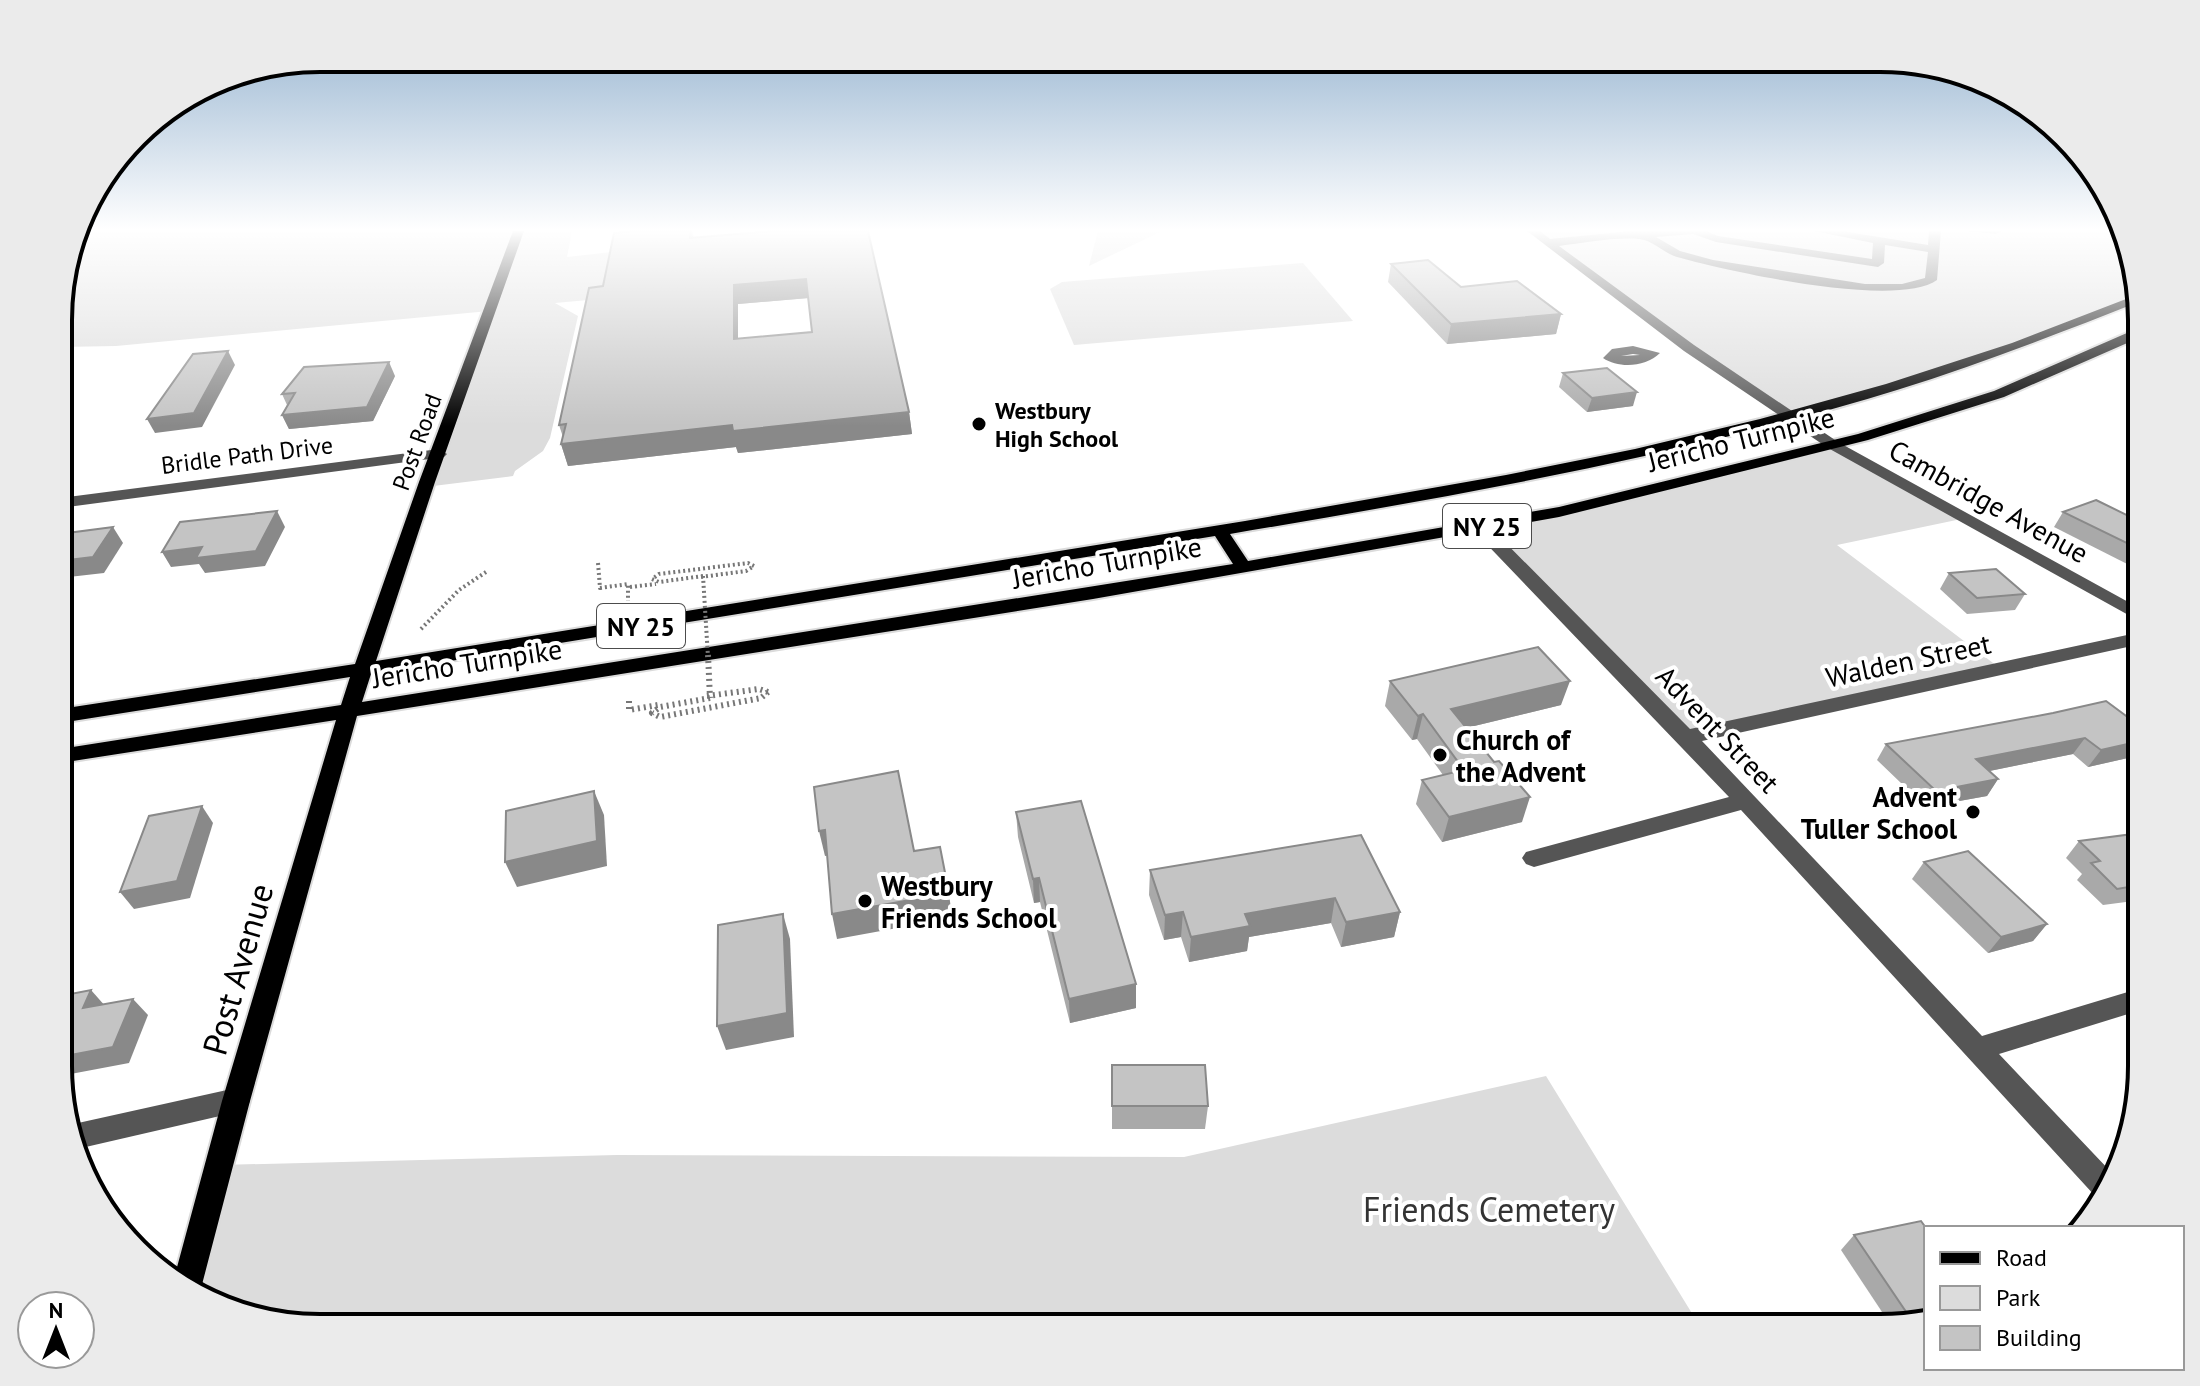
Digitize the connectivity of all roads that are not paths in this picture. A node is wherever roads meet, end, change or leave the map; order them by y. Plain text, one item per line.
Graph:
1 (496, 296) edge
2 (1619, 296) edge
3 (2127, 302) edge
4 (2127, 338) edge
5 (1689, 348) junction
6 (1653, 353) dead end
7 (1788, 416) junction
8 (1833, 445) junction
9 (439, 454) junction
10 (72, 501) edge
11 (1480, 527) junction
12 (1220, 531) junction
13 (1244, 568) junction
14 (2127, 608) edge
15 (2127, 641) edge
16 (365, 670) junction
17 (349, 710) junction
18 (72, 714) edge
19 (1686, 737) junction
20 (72, 754) edge
21 (1745, 801) junction
22 (1534, 858) dead end
23 (2127, 1003) edge
24 (1977, 1049) junction
25 (236, 1101) junction
26 (82, 1135) edge
27 (2099, 1180) edge
28 (190, 1276) edge

1 - 9 main road, Post Road
2 - 5 street, Cambridge Avenue
3 - 7 main road, Jericho Turnpike / NY 25
4 - 8 main road, Jericho Turnpike / NY 25
5 - 6 street
5 - 7 street, Cambridge Avenue
7 - 8 street, Cambridge Avenue
7 - 12 main road, Jericho Turnpike / NY 25
8 - 11 main road, Jericho Turnpike / NY 25
8 - 14 street, Cambridge Avenue
9 - 10 street, Bridle Path Drive
9 - 16 main road, Post Road
11 - 13 main road, Jericho Turnpike / NY 25
11 - 19 street, Advent Street
12 - 13 main road
12 - 16 main road, Jericho Turnpike / NY 25
13 - 17 main road, Jericho Turnpike / NY 25
15 - 19 street, Walden Street
16 - 17 main road, Post Avenue
16 - 18 main road, Jericho Turnpike / NY 25
17 - 20 main road, Jericho Turnpike / NY 25
17 - 25 main road, Post Avenue
19 - 21 street, Advent Street
21 - 22 street
21 - 24 street, Advent Street
23 - 24 street
24 - 27 street, Advent Street
25 - 26 street
25 - 28 main road, Post Avenue

